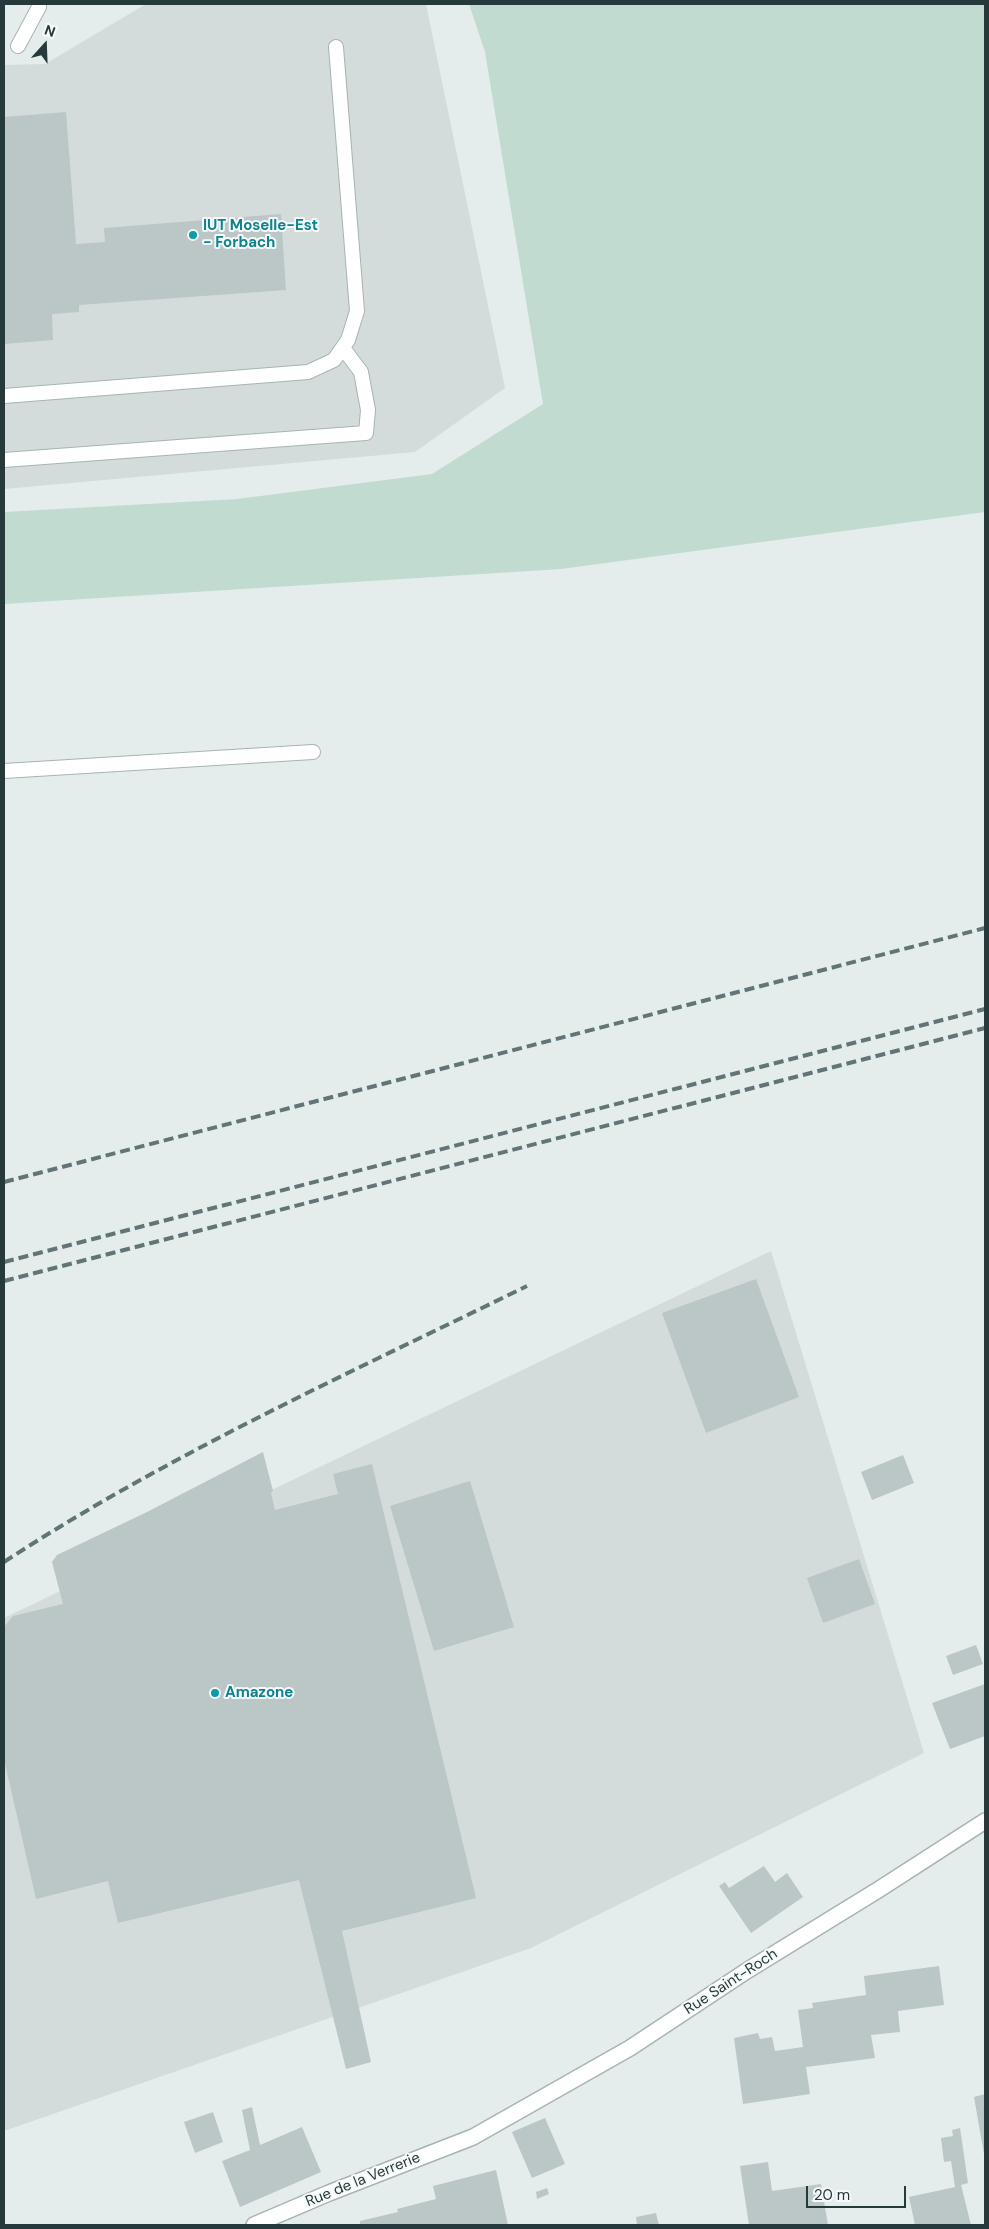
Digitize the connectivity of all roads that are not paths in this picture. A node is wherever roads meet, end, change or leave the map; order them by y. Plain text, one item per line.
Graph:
1 (39, 4) edge
2 (18, 46) dead end
3 (336, 47) dead end
4 (343, 348) junction
5 (4, 396) edge
6 (4, 460) edge
7 (313, 752) dead end
8 (4, 771) edge
9 (985, 1821) edge
10 (473, 2137) joint
11 (254, 2225) edge

1 - 2 lane
3 - 4 lane
4 - 5 lane
4 - 6 lane
7 - 8 lane
9 - 10 street, Rue Saint-Roch
10 - 11 street, Rue de la Verrerie

